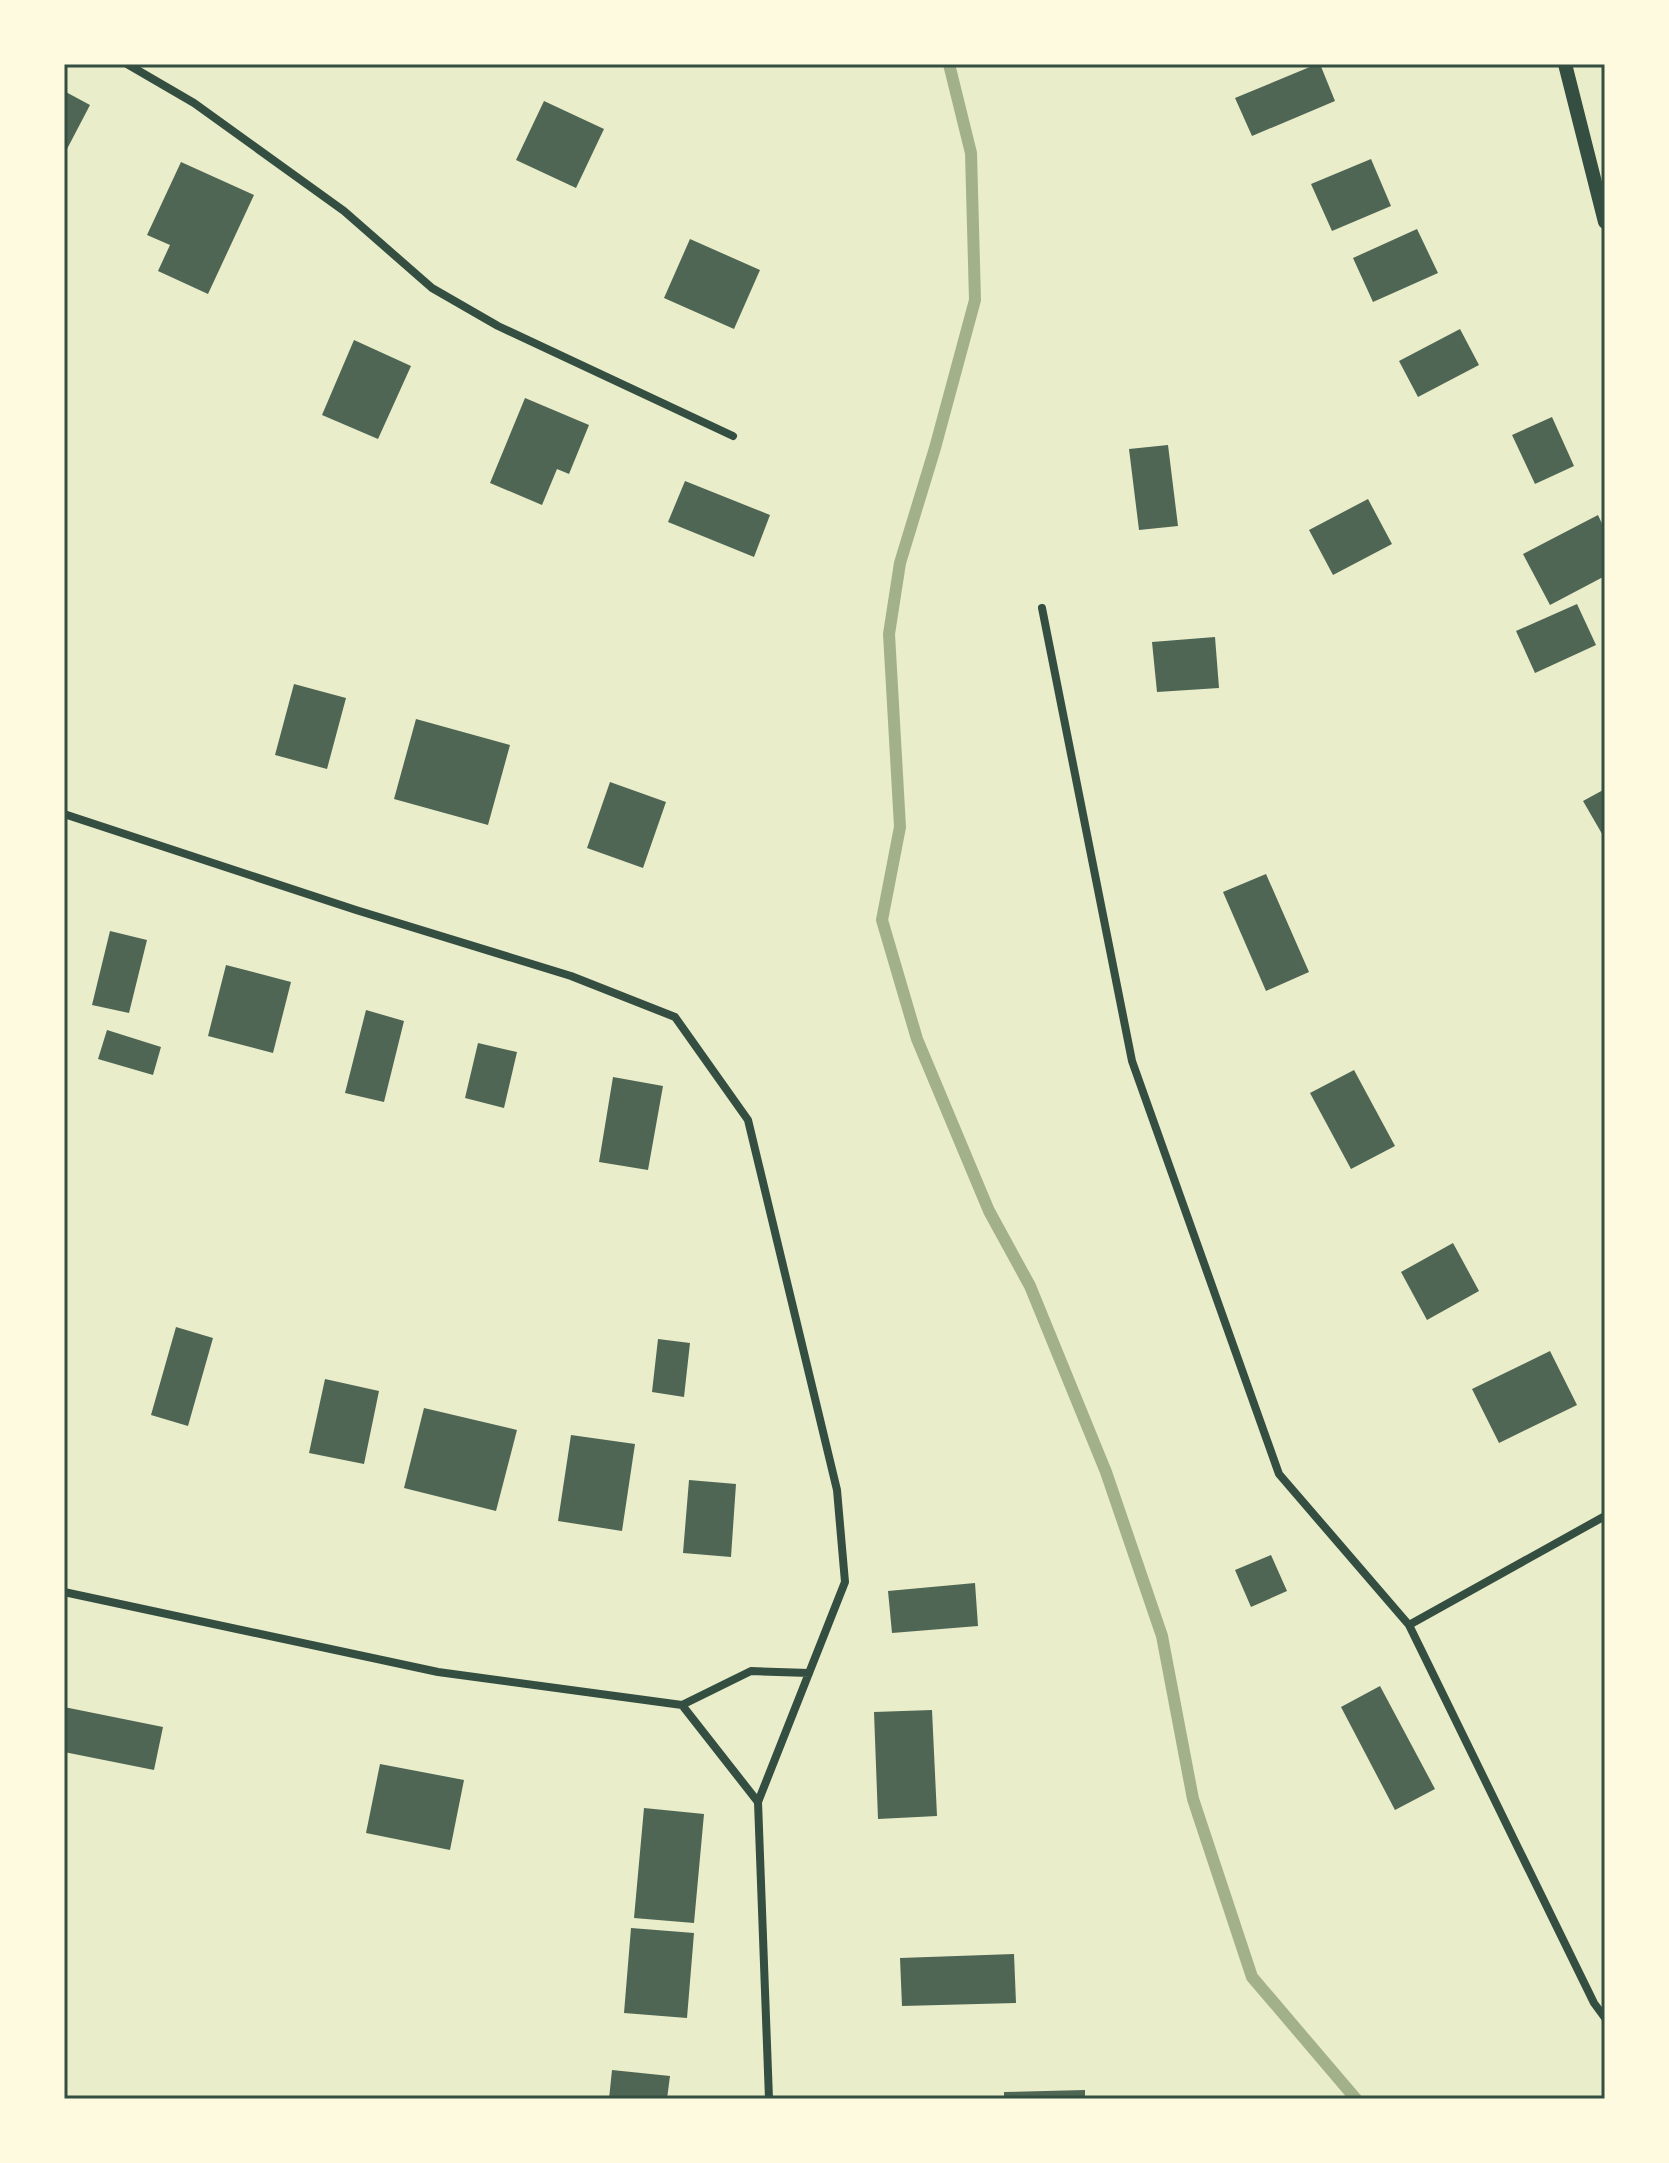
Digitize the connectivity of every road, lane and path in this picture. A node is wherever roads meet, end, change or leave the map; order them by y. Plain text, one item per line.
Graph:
1 (127, 64) edge
2 (1565, 64) edge
3 (1605, 222) edge
4 (733, 436) dead end
5 (1042, 608) dead end
6 (64, 814) edge
7 (1605, 1516) edge
8 (64, 1592) edge
9 (1409, 1625) junction
10 (809, 1673) junction
11 (682, 1705) junction
12 (758, 1802) junction
13 (1605, 2018) edge
14 (769, 2099) edge

1 - 4 street
2 - 3 street
5 - 9 street
6 - 10 street
7 - 9 street
8 - 11 street
9 - 13 street
10 - 11 street
10 - 12 street
11 - 12 street
12 - 14 street

